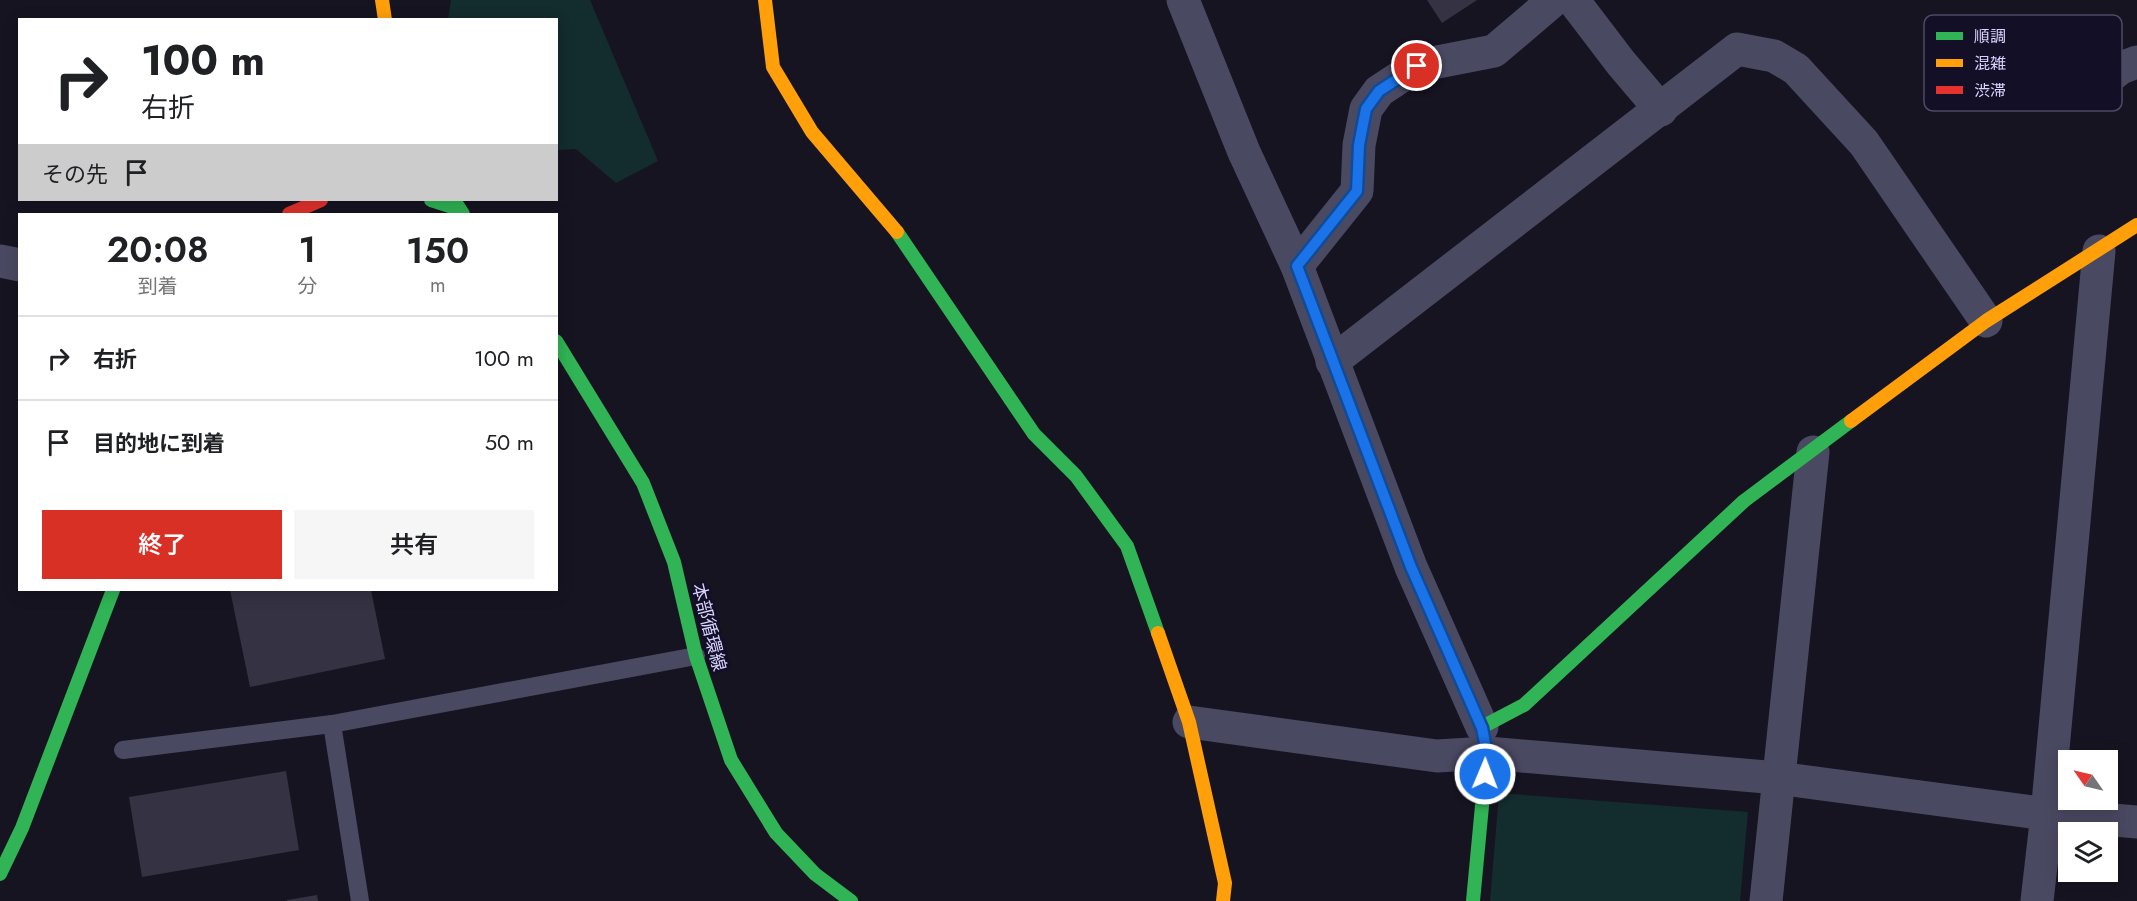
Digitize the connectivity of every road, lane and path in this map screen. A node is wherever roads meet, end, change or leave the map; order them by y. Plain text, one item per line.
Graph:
1 (382, 0) edge
2 (765, 0) edge
3 (1183, 0) edge
4 (1554, 0) edge
5 (1573, 0) edge
6 (385, 18) edge
7 (2137, 62) edge
8 (2122, 68) edge
9 (1661, 110) junction
10 (292, 201) edge
11 (319, 201) edge
12 (434, 201) edge
13 (459, 208) edge
14 (282, 213) edge
15 (291, 213) edge
16 (2137, 225) edge
17 (2099, 250) junction
18 (0, 261) edge
19 (18, 265) edge
20 (1297, 266) junction
21 (1986, 321) junction
22 (558, 344) edge
23 (1332, 362) junction
24 (1813, 452) junction
25 (113, 591) edge
26 (696, 656) junction
27 (1189, 722) junction
28 (332, 724) junction
29 (1484, 740) junction
30 (123, 750) dead end
31 (1778, 778) junction
32 (2047, 814) junction
33 (2137, 822) edge
34 (0, 874) edge
35 (360, 901) edge
36 (851, 901) edge
37 (1223, 901) edge
38 (1473, 901) edge
39 (1766, 901) edge
40 (2037, 901) edge

1 - 6 street
2 - 27 street
3 - 20 street
4 - 20 street
5 - 9 street
7 - 8 street
9 - 21 street
9 - 23 street
10 - 14 street
11 - 15 street
12 - 13 street
16 - 17 street
17 - 21 street
17 - 32 street
18 - 19 street
20 - 23 street
21 - 24 street
22 - 26 street, 本部循環線
23 - 29 street
24 - 29 street
24 - 31 street
25 - 34 street
26 - 28 lane
26 - 36 street, 本部循環線
27 - 29 street
27 - 37 street
28 - 30 lane
28 - 35 lane
29 - 31 street
29 - 38 street
31 - 32 street
31 - 39 street
32 - 33 street
32 - 40 street

